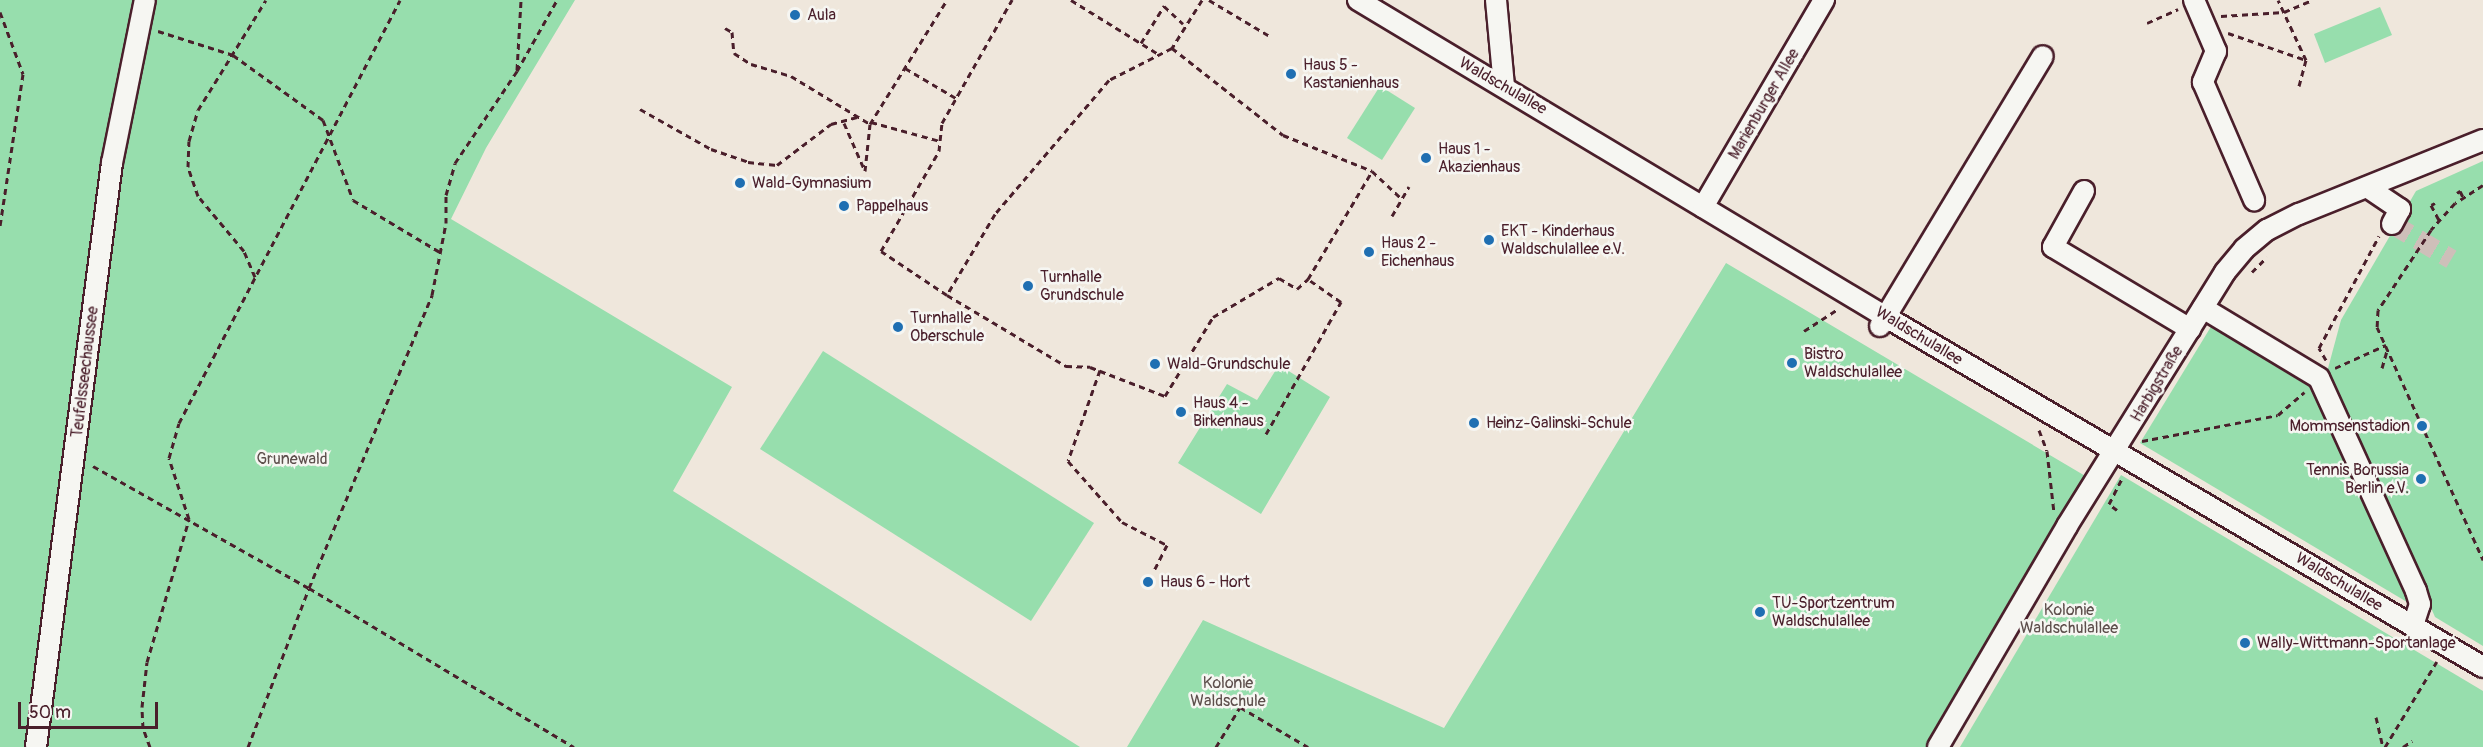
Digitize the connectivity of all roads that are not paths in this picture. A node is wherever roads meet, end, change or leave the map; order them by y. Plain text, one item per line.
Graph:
1 (145, 0) edge
2 (1359, 0) edge
3 (1496, 0) edge
4 (1824, 0) edge
5 (2199, 11) edge
6 (2043, 56) dead end
7 (1504, 87) junction
8 (2483, 140) edge
9 (2367, 187) junction
10 (2084, 191) dead end
11 (2254, 200) dead end
12 (1703, 207) junction
13 (2394, 215) tunnel mouth
14 (2203, 308) junction
15 (1883, 322) junction
16 (2190, 329) junction
17 (2119, 460) junction
18 (2413, 626) junction
19 (2483, 667) edge
20 (36, 747) edge
21 (1938, 747) edge

1 - 20 street, Teufelsseechaussee
2 - 7 street, Waldschulallee
3 - 7 street
4 - 12 street, Marienburger Allee
5 - 11 street
6 - 15 street
7 - 12 street, Waldschulallee
8 - 9 street, Harbigstraße
9 - 13 street
9 - 14 street, Harbigstraße
10 - 16 street
12 - 15 street, Waldschulallee
14 - 16 street, Harbigstraße
14 - 18 street
15 - 17 street, Waldschulallee
16 - 17 street, Harbigstraße
17 - 18 street, Waldschulallee
17 - 21 street, Harbigstraße
18 - 19 street, Waldschulallee

